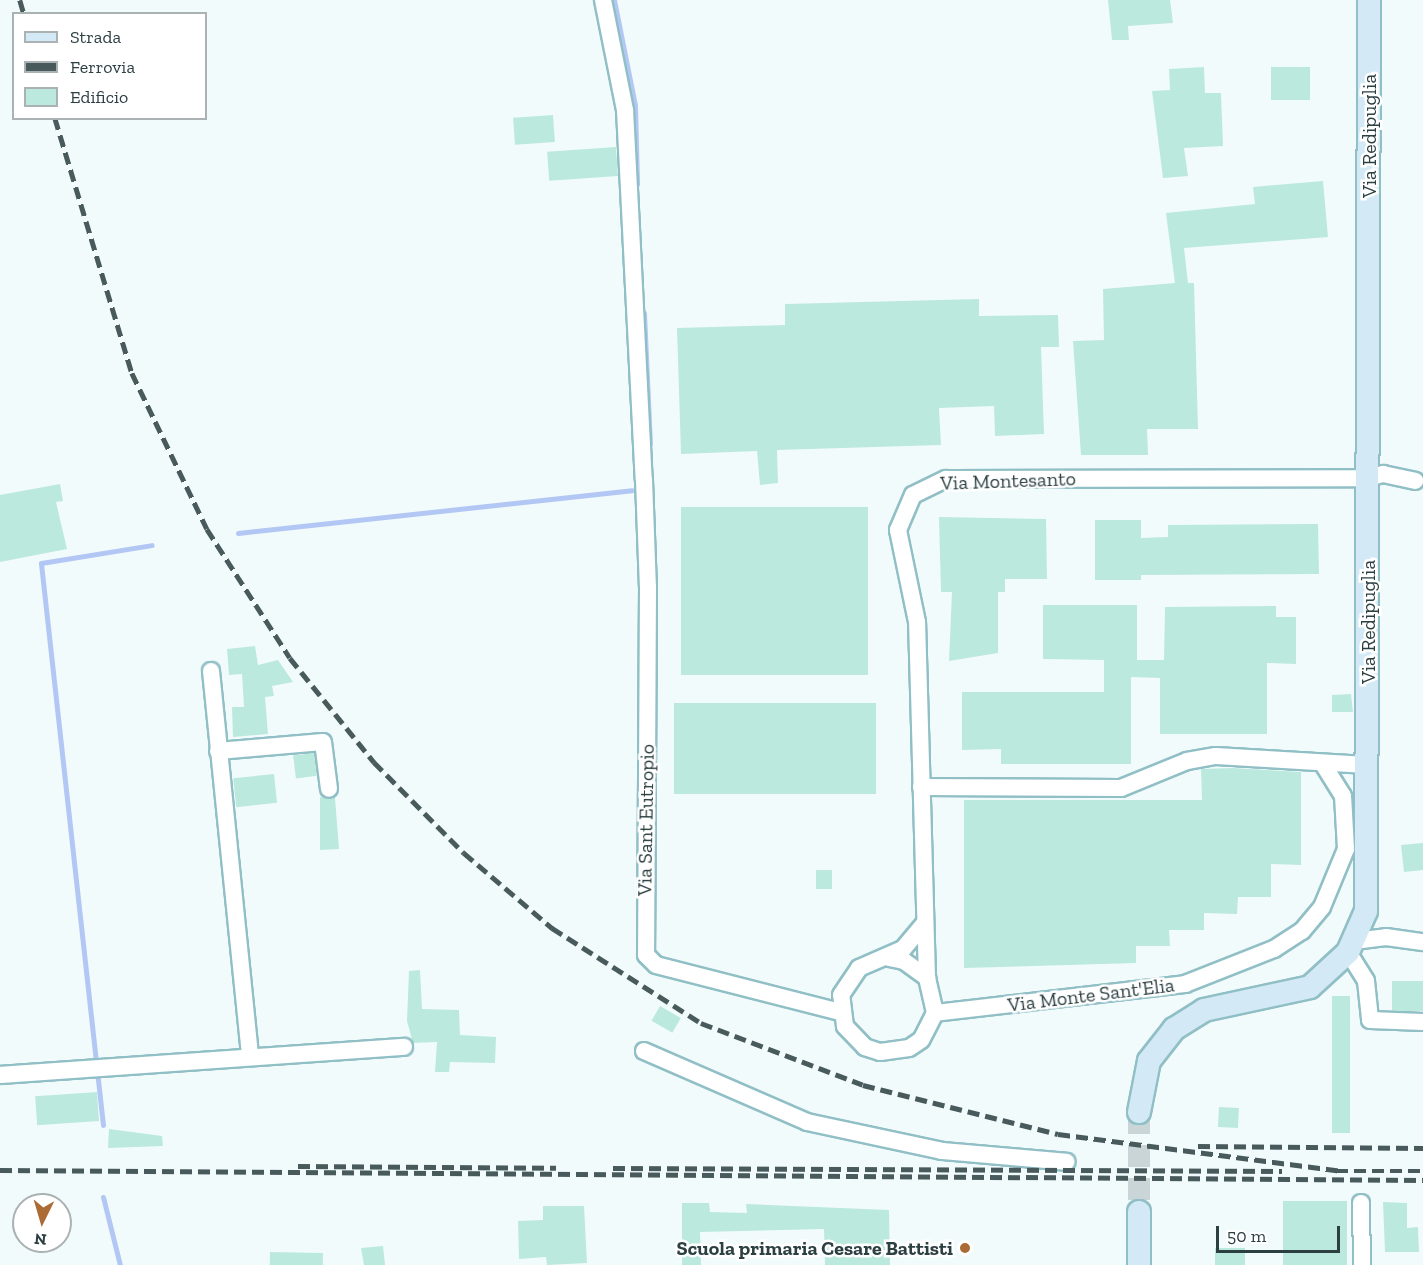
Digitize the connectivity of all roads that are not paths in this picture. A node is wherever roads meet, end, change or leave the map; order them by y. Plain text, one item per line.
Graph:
1 (603, 0) edge
2 (1369, 0) edge
3 (1368, 478) junction
4 (1419, 481) edge
5 (211, 671) dead end
6 (218, 751) junction
7 (1323, 764) junction
8 (1367, 765) junction
9 (921, 787) junction
10 (329, 789) dead end
11 (1366, 911) junction
12 (923, 925) junction
13 (1386, 937) junction
14 (1423, 942) edge
15 (1351, 947) junction
16 (889, 958) junction
17 (927, 978) junction
18 (840, 1012) junction
19 (935, 1013) junction
20 (1423, 1022) edge
21 (404, 1047) dead end
22 (644, 1051) dead end
23 (250, 1054) junction
24 (0, 1075) edge
25 (1139, 1112) tunnel mouth
26 (1067, 1162) dead end
27 (1361, 1203) dead end
28 (1139, 1212) tunnel mouth
29 (1139, 1265) edge
30 (1362, 1265) edge

1 - 18 street, Via Sant Eutropio
2 - 3 street, Via Redipuglia
3 - 4 street, Via Montesanto
3 - 8 street, Via Redipuglia
3 - 9 street, Via Montesanto
5 - 6 street
6 - 10 street
6 - 23 street
7 - 8 street
7 - 9 street
7 - 19 street, Via Monte Sant'Elia
8 - 11 street, Via Redipuglia
9 - 12 street, Via Montesanto
11 - 13 street
11 - 15 street, Via Redipuglia
12 - 16 street
12 - 17 street, Via Montesanto
13 - 14 street
13 - 15 street
15 - 20 street
15 - 25 street, Via Redipuglia
16 - 17 street
16 - 18 street
17 - 19 street
18 - 19 street
21 - 23 street
22 - 26 street
23 - 24 street
27 - 30 street
28 - 29 street

